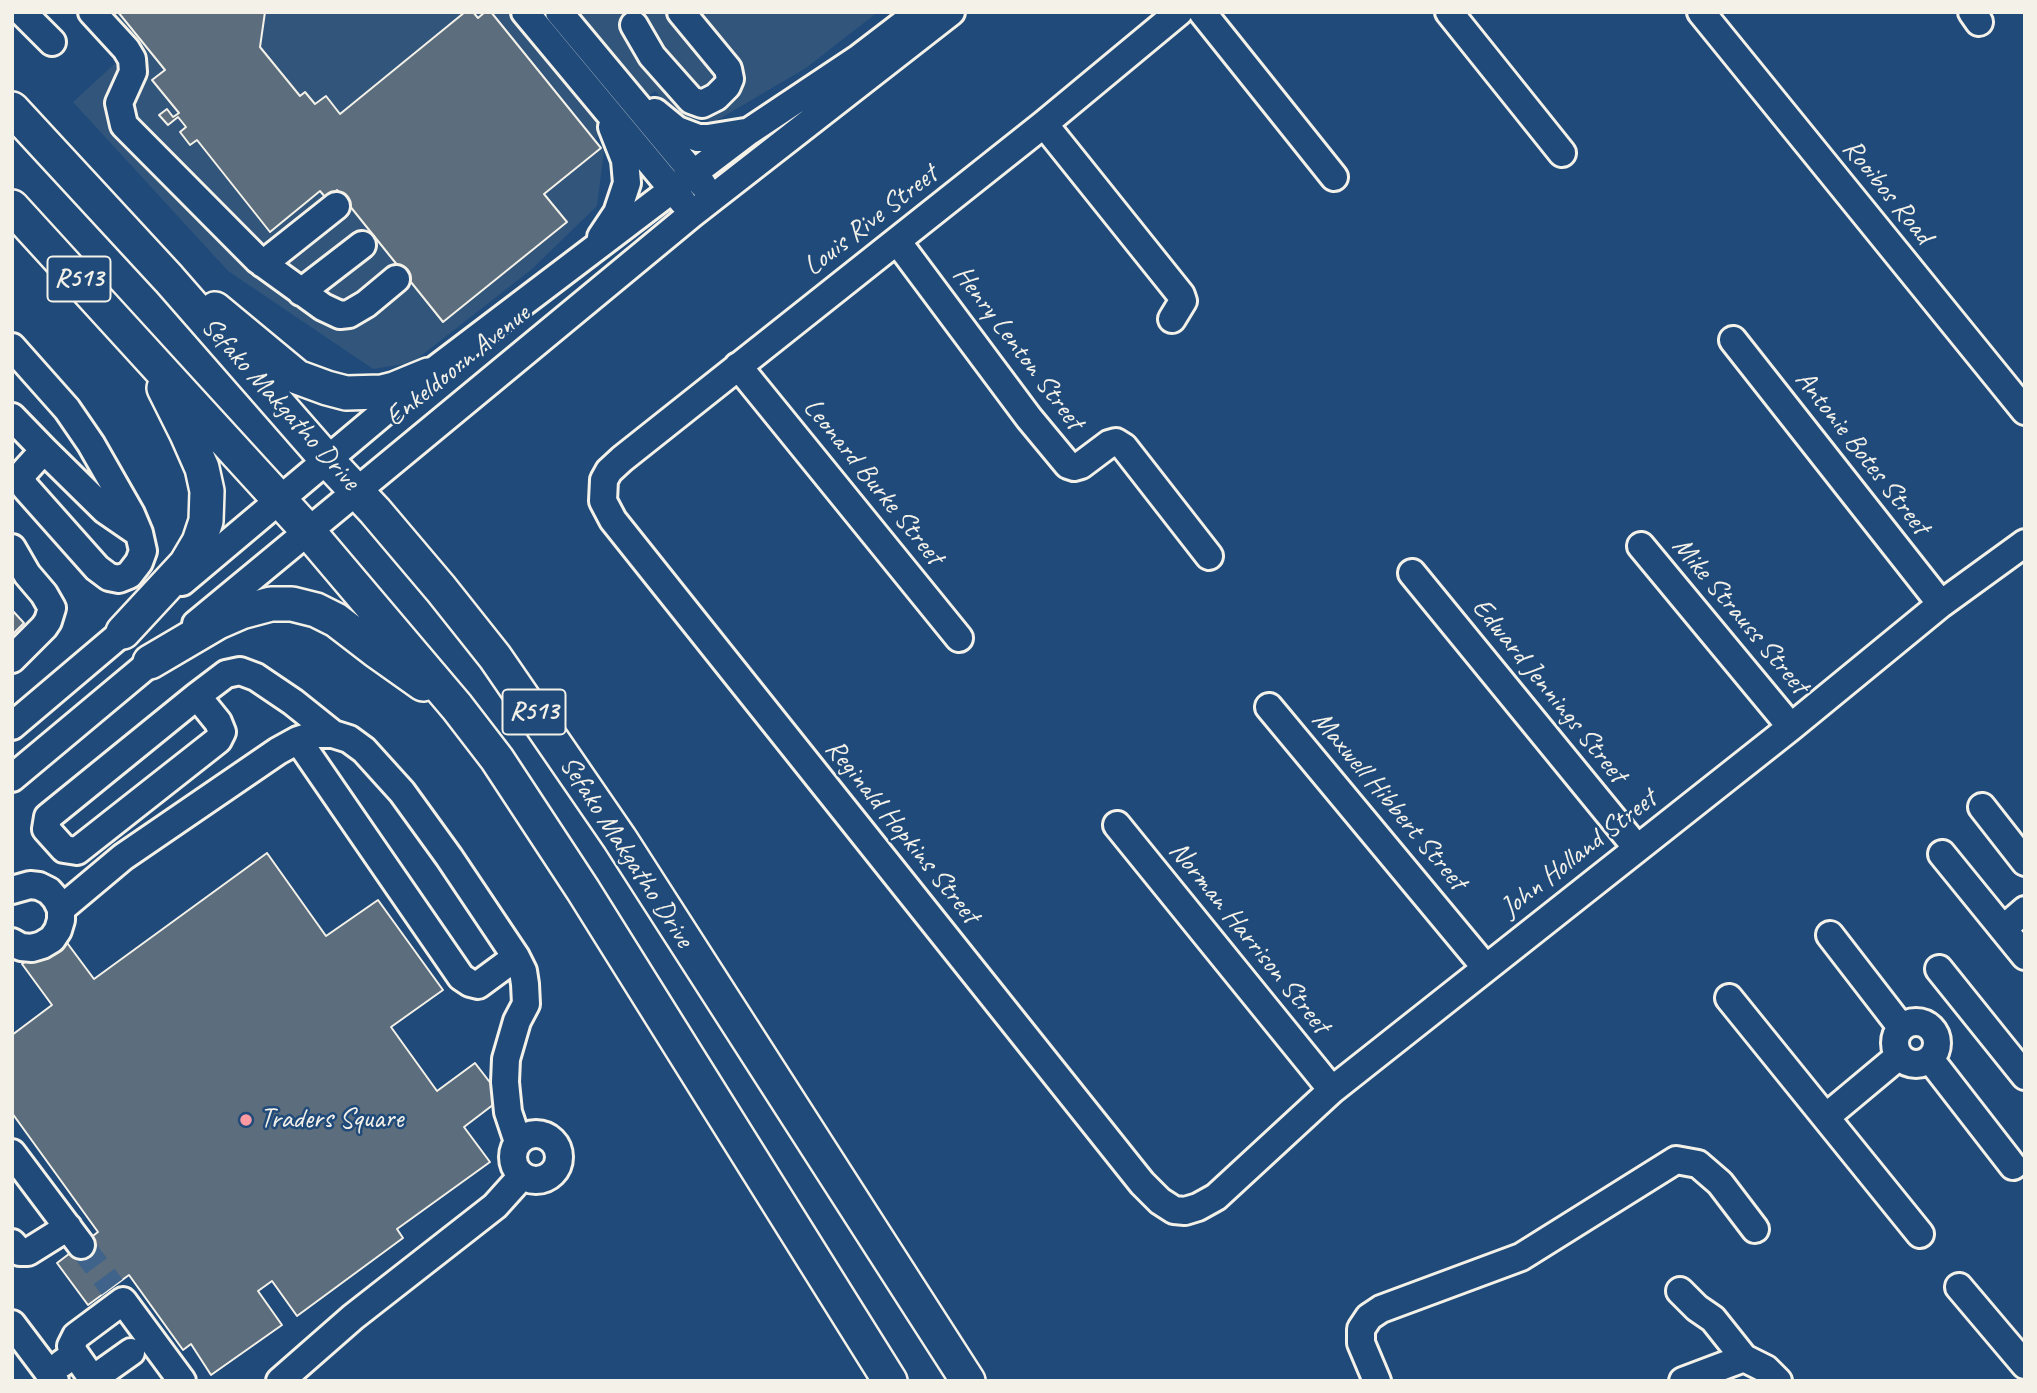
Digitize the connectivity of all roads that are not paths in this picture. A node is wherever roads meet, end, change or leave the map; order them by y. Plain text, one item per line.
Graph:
1 (22, 12) edge
2 (92, 12) edge
3 (526, 12) edge
4 (559, 12) edge
5 (681, 12) edge
6 (919, 12) edge
7 (951, 12) edge
8 (1179, 12) edge
9 (1202, 12) edge
10 (1449, 12) edge
11 (1701, 12) edge
12 (634, 25) dead end
13 (52, 42) dead end
14 (630, 97) junction
15 (604, 107) junction
16 (12, 109) edge
17 (1044, 124) junction
18 (748, 132) junction
19 (1562, 153) dead end
20 (1334, 177) dead end
21 (683, 182) junction
22 (336, 206) dead end
23 (702, 206) junction
24 (12, 207) edge
25 (897, 241) junction
26 (362, 245) dead end
27 (587, 255) junction
28 (263, 264) junction
29 (169, 279) junction
30 (396, 279) dead end
31 (301, 292) junction
32 (1172, 319) dead end
33 (1733, 340) dead end
34 (141, 346) junction
35 (12, 348) edge
36 (738, 366) junction
37 (428, 375) junction
38 (2025, 411) edge
39 (12, 417) edge
40 (44, 450) junction
41 (327, 460) junction
42 (604, 480) joint
43 (17, 482) edge
44 (356, 491) junction
45 (280, 498) junction
46 (308, 531) junction
47 (139, 533) junction
48 (2025, 543) edge
49 (1641, 546) dead end
50 (12, 548) edge
51 (1209, 556) dead end
52 (1412, 573) dead end
53 (1941, 604) junction
54 (123, 632) junction
55 (959, 638) dead end
56 (12, 659) edge
57 (150, 662) junction
58 (197, 696) junction
59 (457, 707) junction
60 (1269, 707) dead end
61 (12, 726) edge
62 (1791, 727) junction
63 (333, 734) junction
64 (298, 740) junction
65 (12, 778) edge
66 (1982, 807) dead end
67 (1117, 825) dead end
68 (1637, 848) junction
69 (1942, 854) dead end
70 (2025, 862) edge
71 (15, 885) edge
72 (61, 909) junction
73 (2025, 910) edge
74 (2003, 929) junction
75 (1829, 935) dead end
76 (12, 942) edge
77 (2025, 956) edge
78 (516, 957) junction
79 (1486, 968) junction
80 (1939, 970) dead end
81 (1729, 998) dead end
82 (1965, 1001) junction
83 (1901, 1027) junction
84 (1933, 1030) junction
85 (1899, 1056) junction
86 (1930, 1059) junction
87 (2025, 1076) edge
88 (1332, 1090) junction
89 (1826, 1116) junction
90 (518, 1142) junction
91 (12, 1153) edge
92 (2013, 1166) dead end
93 (523, 1176) junction
94 (1174, 1210) joint
95 (1755, 1229) dead end
96 (1920, 1234) dead end
97 (12, 1243) edge
98 (1959, 1287) dead end
99 (1680, 1291) dead end
100 (12, 1324) edge
101 (131, 1352) dead end
102 (1744, 1358) junction
103 (2025, 1365) edge
104 (61, 1368) edge
105 (94, 1380) edge
106 (182, 1381) edge
107 (280, 1381) edge
108 (890, 1381) edge
109 (968, 1381) edge
110 (1377, 1381) edge
111 (1682, 1381) edge
112 (1778, 1381) edge

1 - 13 street
2 - 28 street
3 - 15 street
4 - 14 street
5 - 12 street
6 - 18 street, Enkeldoorn Avenue
7 - 23 street, Enkeldoorn Avenue
8 - 17 street, Louis Rive Street
9 - 20 street
10 - 19 street
11 - 38 street, Rooibos Road
14 - 18 street
14 - 21 street
15 - 21 street
15 - 27 street
16 - 29 main road, Sefako Makgatho Drive / R513
17 - 25 street, Louis Rive Street
17 - 32 street
18 - 21 street, Enkeldoorn Avenue
21 - 23 street
21 - 27 street, Enkeldoorn Avenue
22 - 28 street
23 - 44 street, Enkeldoorn Avenue
24 - 34 main road, Sefako Makgatho Drive / R513
25 - 36 street, Louis Rive Street
25 - 51 street, Henry Lenton Street
26 - 31 street
27 - 37 street, Enkeldoorn Avenue
28 - 31 street
29 - 37 main road
29 - 41 main road, Sefako Makgatho Drive / R513
30 - 31 street
33 - 53 street, Antonie Botes Street
34 - 45 main road, Sefako Makgatho Drive / R513
34 - 54 main road
35 - 47 street
36 - 42 street, Louis Rive Street
36 - 55 street, Leonard Burke Street
37 - 41 street, Enkeldoorn Avenue
39 - 40 street
40 - 43 street
40 - 47 street
41 - 44 main road, Sefako Makgatho Drive / R513
41 - 45 street, Enkeldoorn Avenue
42 - 94 street, Reginald Hopkins Street
43 - 47 street
44 - 46 street, Enkeldoorn Avenue
44 - 109 main road, Sefako Makgatho Drive / R513
45 - 46 main road, Sefako Makgatho Drive / R513
45 - 54 street, Enkeldoorn Avenue
46 - 57 street, Enkeldoorn Avenue
46 - 59 main road, Sefako Makgatho Drive / R513
48 - 53 street, John Holland Street
49 - 62 street, Mike Strauss Street
50 - 56 street
52 - 68 street, Edward Jennings Street
53 - 62 street, John Holland Street
54 - 61 street, Enkeldoorn Avenue
57 - 59 main road
57 - 65 street, Enkeldoorn Avenue
58 - 58 street
58 - 63 street
59 - 108 main road, Sefako Makgatho Drive / R513
60 - 79 street, Maxwell Hibbert Street
62 - 68 street, John Holland Street
63 - 64 street
63 - 78 street
64 - 72 street
64 - 78 street
66 - 70 street
67 - 88 street, Norman Harrison Street
68 - 79 street, John Holland Street
69 - 74 street
71 - 72 street
72 - 76 street
73 - 74 street
74 - 77 street
75 - 83 street
78 - 90 street
79 - 88 street, John Holland Street
80 - 82 street
81 - 89 street
82 - 84 street
82 - 87 street
83 - 84 street
83 - 85 street
84 - 86 street
85 - 86 street
85 - 89 street
86 - 92 street
88 - 94 street, John Holland Street
89 - 96 street
90 - 93 street
90 - 93 street
91 - 97 street
93 - 107 street
95 - 110 street
98 - 103 street
99 - 102 street
100 - 104 street
101 - 105 street
102 - 111 street
102 - 112 street
104 - 105 street
104 - 106 street

